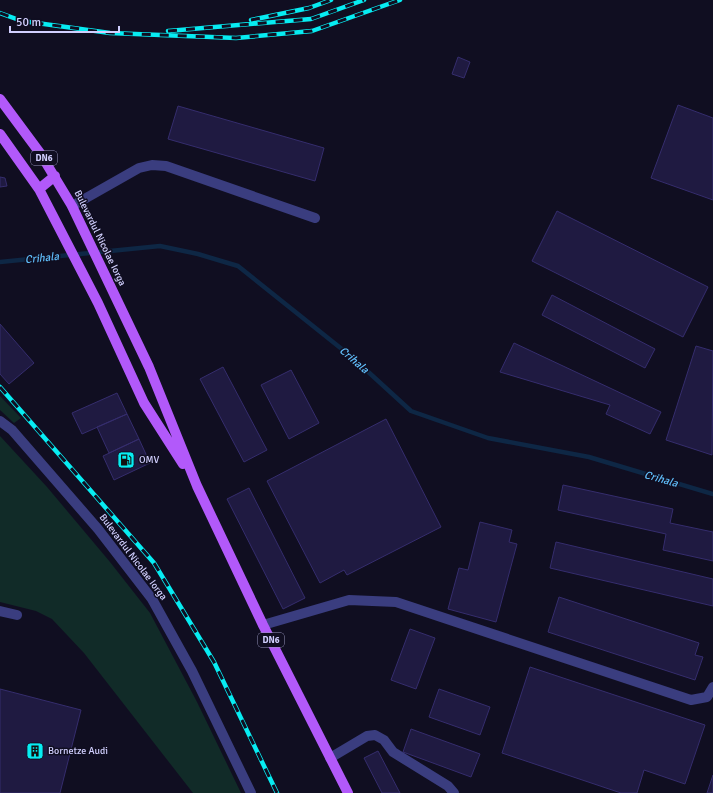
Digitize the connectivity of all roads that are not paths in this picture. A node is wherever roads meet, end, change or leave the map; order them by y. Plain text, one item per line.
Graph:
1 (0, 99) edge
2 (0, 134) edge
3 (55, 176) junction
4 (39, 189) junction
5 (72, 206) junction
6 (315, 218) dead end
7 (0, 421) edge
8 (196, 486) junction
9 (0, 611) edge
10 (17, 615) dead end
11 (263, 625) junction
12 (713, 687) edge
13 (330, 758) junction
14 (251, 793) edge
15 (348, 793) edge
16 (454, 793) edge

1 - 3 main road, Bulevardul Nicolae Iorga / DN6
2 - 4 main road, Bulevardul Nicolae Iorga / DN6
3 - 4 main road
3 - 5 main road, Bulevardul Nicolae Iorga / DN6
4 - 8 main road, Bulevardul Nicolae Iorga / DN6
5 - 6 street
5 - 8 main road, Bulevardul Nicolae Iorga / DN6
7 - 14 street, Bulevardul Nicolae Iorga
8 - 11 main road, Bulevardul Nicolae Iorga / DN6
9 - 10 street
11 - 12 street
11 - 13 main road, Bulevardul Nicolae Iorga / DN6
13 - 15 main road, Bulevardul Nicolae Iorga / DN6
13 - 16 street

